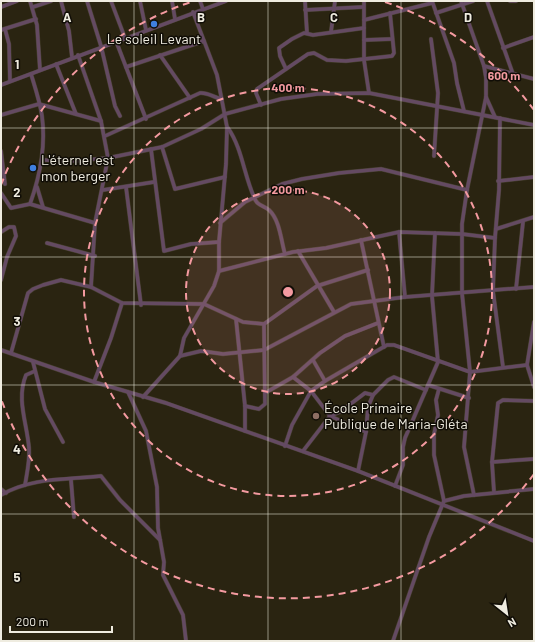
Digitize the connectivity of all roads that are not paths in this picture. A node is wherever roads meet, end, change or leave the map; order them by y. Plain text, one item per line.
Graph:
1 (17, 1) edge
2 (30, 1) edge
3 (51, 1) edge
4 (61, 1) edge
5 (87, 1) edge
6 (111, 1) edge
7 (140, 1) edge
8 (172, 1) edge
9 (200, 1) edge
10 (226, 1) edge
11 (305, 1) edge
12 (336, 1) edge
13 (364, 1) edge
14 (473, 1) edge
15 (487, 1) edge
16 (510, 1) edge
17 (516, 1) edge
18 (432, 2) edge
19 (462, 3) edge
20 (1, 7) edge
21 (33, 7) junction
22 (363, 7) junction
23 (334, 8) junction
24 (203, 9) junction
25 (305, 10) junction
26 (193, 12) junction
27 (390, 13) junction
28 (436, 13) junction
29 (175, 19) junction
30 (36, 20) junction
31 (364, 20) junction
32 (364, 28) junction
33 (3, 29) edge
34 (146, 30) junction
35 (332, 32) junction
36 (307, 33) junction
37 (534, 37) edge
38 (125, 38) junction
39 (392, 39) junction
40 (432, 39) dead end
41 (364, 40) junction
42 (116, 41) junction
43 (204, 41) junction
44 (101, 46) junction
45 (503, 48) junction
46 (78, 55) junction
47 (160, 55) junction
48 (72, 57) junction
49 (364, 60) junction
50 (56, 64) junction
51 (484, 66) junction
52 (126, 67) junction
53 (286, 69) junction
54 (40, 70) junction
55 (31, 74) junction
56 (513, 74) junction
57 (534, 79) edge
58 (10, 81) junction
59 (1, 85) edge
60 (369, 93) junction
61 (486, 97) junction
62 (190, 98) junction
63 (222, 99) junction
64 (39, 104) junction
65 (261, 105) junction
66 (437, 106) junction
67 (464, 111) junction
68 (76, 114) junction
69 (225, 114) junction
70 (482, 114) junction
71 (1, 115) edge
72 (120, 116) dead end
73 (495, 117) junction
74 (146, 118) junction
75 (500, 118) junction
76 (101, 121) junction
77 (534, 125) edge
78 (227, 127) junction
79 (105, 136) junction
80 (162, 147) junction
81 (151, 149) junction
82 (1, 151) edge
83 (434, 156) dead end
84 (108, 158) junction
85 (42, 160) junction
86 (225, 177) junction
87 (534, 177) edge
88 (154, 182) junction
89 (498, 182) junction
90 (5, 184) dead end
91 (37, 186) junction
92 (126, 187) junction
93 (103, 190) junction
94 (466, 190) junction
95 (1, 193) edge
96 (254, 199) junction
97 (30, 204) junction
98 (43, 207) junction
99 (534, 217) edge
100 (95, 222) junction
101 (523, 222) junction
102 (220, 223) junction
103 (496, 229) junction
104 (1, 232) edge
105 (399, 232) junction
106 (435, 233) junction
107 (462, 234) junction
108 (495, 238) junction
109 (361, 240) junction
110 (219, 242) junction
111 (47, 243) dead end
112 (298, 251) junction
113 (285, 254) junction
114 (95, 256) junction
115 (368, 270) junction
116 (218, 271) junction
117 (1, 280) edge
118 (317, 286) junction
119 (91, 287) junction
120 (534, 287) edge
121 (516, 288) junction
122 (493, 291) junction
123 (462, 293) junction
124 (432, 296) junction
125 (404, 297) junction
126 (374, 300) junction
127 (122, 303) junction
128 (141, 304) junction
129 (204, 304) junction
130 (334, 312) junction
131 (236, 319) junction
132 (534, 322) edge
133 (378, 323) junction
134 (264, 324) junction
135 (532, 341) edge
136 (384, 347) junction
137 (1, 350) edge
138 (264, 350) junction
139 (11, 353) junction
140 (239, 353) junction
141 (180, 356) junction
142 (313, 360) junction
143 (33, 362) junction
144 (438, 362) junction
145 (527, 365) junction
146 (503, 367) junction
147 (35, 371) junction
148 (470, 372) junction
149 (293, 377) junction
150 (325, 380) junction
151 (94, 382) junction
152 (428, 385) junction
153 (534, 387) edge
154 (439, 389) junction
155 (426, 390) junction
156 (311, 391) junction
157 (128, 392) junction
158 (265, 393) junction
159 (374, 395) junction
160 (143, 396) junction
161 (469, 398) junction
162 (534, 400) edge
163 (245, 406) junction
164 (330, 416) junction
165 (245, 432) junction
166 (366, 432) junction
167 (63, 442) dead end
168 (285, 446) junction
169 (303, 451) junction
170 (534, 459) edge
171 (492, 462) junction
172 (358, 471) junction
173 (71, 480) junction
174 (25, 484) junction
175 (395, 486) junction
176 (1, 489) edge
177 (534, 489) edge
178 (494, 492) junction
179 (6, 493) junction
180 (1, 495) edge
181 (474, 495) junction
182 (443, 503) junction
183 (74, 517) dead end
184 (161, 541) junction
185 (534, 541) edge
186 (186, 641) edge
187 (393, 641) edge

1 - 20 street
2 - 21 street
3 - 21 street
4 - 48 street
5 - 44 street
6 - 38 street
7 - 34 street
8 - 29 street
9 - 24 street
10 - 24 street
11 - 25 street
12 - 23 street
13 - 22 street
14 - 19 street
15 - 45 street
16 - 17 street
18 - 27 street
18 - 28 street
19 - 28 street
19 - 51 street
21 - 30 street
22 - 23 street
22 - 31 street
23 - 25 street
23 - 35 street
24 - 26 street
25 - 36 street
26 - 29 street
26 - 43 street
27 - 31 street
27 - 39 street
28 - 67 street
29 - 34 street
30 - 33 street
30 - 54 street
31 - 32 street
32 - 35 street
32 - 41 street
33 - 58 street
34 - 38 street
35 - 36 street
36 - 53 street
37 - 45 street
38 - 42 street
39 - 41 street
39 - 49 street
40 - 66 street
41 - 49 street
42 - 44 street
42 - 52 street
43 - 47 street
43 - 63 street
44 - 46 street
44 - 72 street
45 - 56 street
46 - 48 street
46 - 76 street
47 - 52 street
47 - 62 street
48 - 50 street
49 - 53 street
49 - 60 street
50 - 54 street
50 - 68 street
51 - 56 street
51 - 61 street
52 - 74 street
53 - 65 street
54 - 55 street
55 - 58 street
55 - 64 street
56 - 57 street
58 - 59 street
60 - 65 street
60 - 66 street
61 - 70 street
61 - 73 street
62 - 63 street
62 - 74 street
63 - 69 street
64 - 68 street
64 - 71 street
64 - 85 street
65 - 69 street
66 - 67 street
66 - 83 street
67 - 70 street
68 - 76 street
69 - 78 street
69 - 80 street
70 - 73 street
70 - 94 street
73 - 75 street
74 - 79 street
75 - 77 street
75 - 89 street
76 - 79 street
78 - 86 street
78 - 96 street
79 - 84 street
80 - 81 street
80 - 86 street
81 - 84 street
81 - 88 street
82 - 90 street
84 - 85 street
84 - 93 street
85 - 91 street
86 - 102 street
87 - 89 street
88 - 92 street
88 - 110 street
89 - 103 street
91 - 97 street
91 - 98 street
92 - 93 street
92 - 128 street
93 - 100 street
94 - 96 street
94 - 107 street
95 - 97 street
96 - 102 street
96 - 113 street
97 - 98 street
98 - 100 street
99 - 101 street
100 - 114 street
101 - 103 street
101 - 121 street
102 - 110 street
103 - 108 street
104 - 117 street
105 - 106 street
105 - 109 street
105 - 125 street
106 - 107 street
106 - 124 street
107 - 108 street
107 - 123 street
108 - 122 street
109 - 112 street
109 - 115 street
110 - 116 street
111 - 114 street
112 - 113 street
112 - 118 street
113 - 116 street
114 - 119 street
115 - 118 street
115 - 126 street
116 - 129 street
118 - 130 street
118 - 134 street
119 - 127 street
119 - 139 street
120 - 121 street
121 - 122 street
122 - 123 street
122 - 146 street
123 - 124 street
123 - 148 street
124 - 125 street
124 - 144 street
125 - 126 street
126 - 130 street
126 - 133 street
127 - 128 street
127 - 151 street
128 - 129 street
129 - 131 street
129 - 141 street
130 - 138 street
131 - 134 street
131 - 140 street
132 - 135 street
133 - 136 street
133 - 142 street
134 - 138 street
135 - 145 street
136 - 144 street
136 - 150 street
137 - 139 street
138 - 140 street
138 - 158 street
139 - 143 street
140 - 141 street
140 - 163 street
141 - 160 street
142 - 149 street
142 - 150 street
143 - 147 street
143 - 151 street
144 - 148 street
144 - 152 street
145 - 146 street
145 - 153 street
146 - 148 street
147 - 167 street
147 - 174 street
148 - 161 street
149 - 156 street
149 - 158 street
150 - 156 street
151 - 157 street
152 - 154 street
152 - 155 street
154 - 161 street
154 - 182 street
155 - 159 street
155 - 175 street
156 - 164 street
156 - 168 street
157 - 160 street
157 - 184 street
158 - 163 street
159 - 164 street
159 - 166 street
160 - 165 street
161 - 181 street
162 - 171 street
163 - 165 street
164 - 166 street
164 - 169 street
165 - 168 street
166 - 172 street
168 - 169 street
169 - 172 street
170 - 171 street
171 - 178 street
172 - 175 street
173 - 174 street
173 - 183 street
173 - 184 street
174 - 179 street
175 - 182 street
176 - 179 street
177 - 178 street
178 - 181 street
179 - 180 street
181 - 182 street
182 - 185 street
182 - 187 street
184 - 186 street

